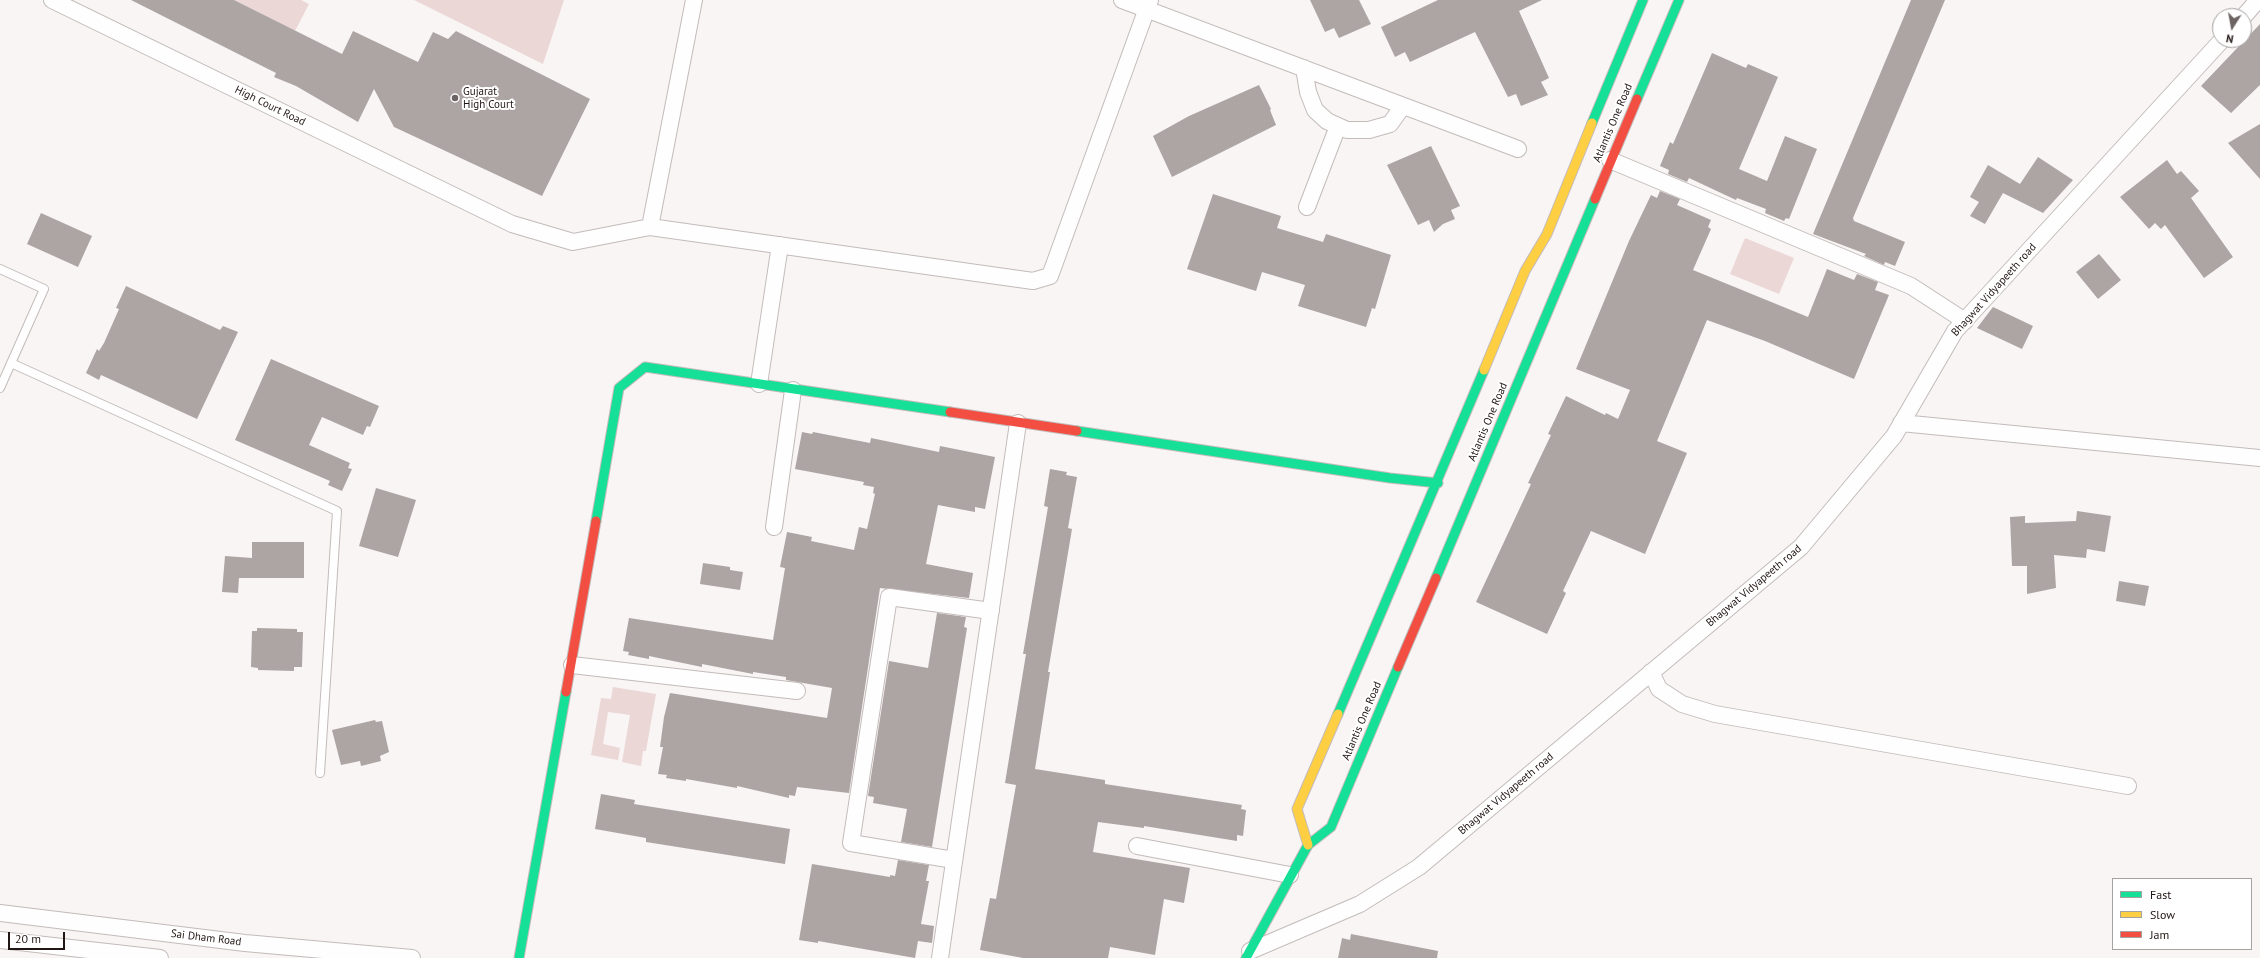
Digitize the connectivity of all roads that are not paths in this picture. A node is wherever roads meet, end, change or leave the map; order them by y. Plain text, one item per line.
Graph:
1 (52, 0) edge
2 (694, 0) edge
3 (1122, 0) edge
4 (1643, 0) edge
5 (1679, 0) edge
6 (2258, 0) edge
7 (1148, 5) edge
8 (2251, 8) edge
9 (2215, 48) edge
10 (1304, 68) junction
11 (1403, 106) junction
12 (1338, 126) junction
13 (1518, 149) dead end
14 (1610, 160) junction
15 (1307, 208) dead end
16 (650, 227) junction
17 (780, 245) junction
18 (0, 269) edge
19 (1965, 321) junction
20 (11, 363) junction
21 (759, 384) junction
22 (0, 388) edge
23 (793, 390) junction
24 (1018, 423) junction
25 (1901, 423) junction
26 (2260, 458) edge
27 (1438, 483) junction
28 (774, 528) dead end
29 (991, 611) junction
30 (572, 665) junction
31 (1651, 672) junction
32 (797, 691) dead end
33 (320, 772) dead end
34 (2128, 786) dead end
35 (1308, 845) junction
36 (1137, 846) dead end
37 (954, 860) junction
38 (1290, 875) junction
39 (0, 913) edge
40 (0, 940) edge
41 (1248, 955) edge
42 (160, 958) edge
43 (412, 958) edge
44 (519, 958) edge
45 (940, 958) edge

1 - 16 street, High Court Road
2 - 16 street
3 - 7 street
4 - 27 street, Atlantis One Road
5 - 14 street, Atlantis One Road
6 - 8 street
7 - 10 street
7 - 17 street, High Court Road
9 - 19 street, Bhagwat Vidyapeeth road
10 - 11 street
10 - 12 street
11 - 12 street
11 - 13 street
12 - 15 street
14 - 19 street
14 - 35 street, Atlantis One Road
16 - 17 street, High Court Road
17 - 21 street
18 - 20 lane
19 - 25 street, Bhagwat Vidyapeeth road
20 - 22 lane
20 - 33 lane
21 - 23 street
21 - 30 street
23 - 24 street
23 - 28 street
24 - 27 street
24 - 29 street
25 - 26 street
25 - 31 street, Bhagwat Vidyapeeth road
27 - 35 street, Atlantis One Road
29 - 37 street
29 - 37 street
30 - 32 street
30 - 44 street
31 - 34 street
31 - 41 street, Bhagwat Vidyapeeth road
35 - 38 street, Atlantis One Road
36 - 38 street
37 - 45 street
38 - 41 street, Atlantis One Road
39 - 43 street, Sai Dham Road
40 - 42 street

